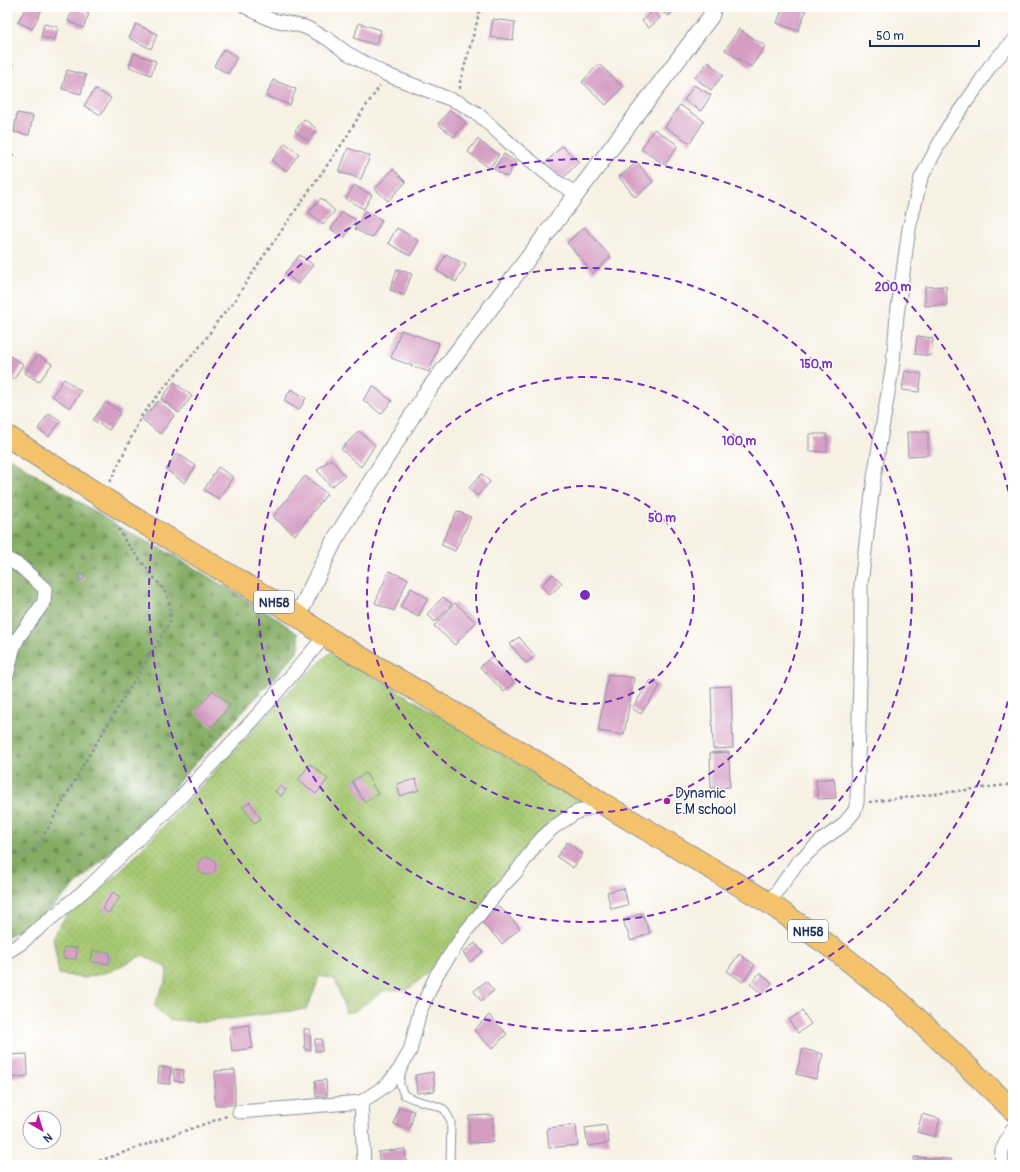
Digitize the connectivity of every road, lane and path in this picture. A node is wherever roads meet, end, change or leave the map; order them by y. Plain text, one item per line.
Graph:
1 (246, 7) edge
2 (480, 7) edge
3 (713, 7) edge
4 (1013, 41) edge
5 (385, 74) junction
6 (460, 104) junction
7 (576, 193) junction
8 (7, 436) edge
9 (103, 497) junction
10 (116, 525) dead end
11 (7, 559) edge
12 (298, 616) junction
13 (325, 636) junction
14 (7, 675) edge
15 (1013, 781) edge
16 (600, 802) junction
17 (857, 804) junction
18 (7, 860) edge
19 (769, 903) junction
20 (7, 952) edge
21 (410, 1051) junction
22 (361, 1102) junction
23 (1013, 1110) edge
24 (239, 1112) joint
25 (1013, 1128) edge
26 (88, 1165) edge
27 (364, 1165) edge
28 (450, 1165) edge
29 (1001, 1165) edge

1 - 5 street
2 - 6 path
3 - 7 street
4 - 17 street
5 - 6 street
5 - 9 path
6 - 7 street
7 - 12 street
8 - 9 main road, NH58
9 - 12 main road, NH58
10 - 18 path
11 - 14 street
12 - 13 main road, NH58
13 - 16 main road, NH58
13 - 20 street
15 - 17 path
16 - 19 main road, NH58
16 - 21 street
17 - 19 street
19 - 23 main road, NH58
21 - 22 street
21 - 28 lane
22 - 24 street
22 - 27 street
24 - 26 path
25 - 29 street

